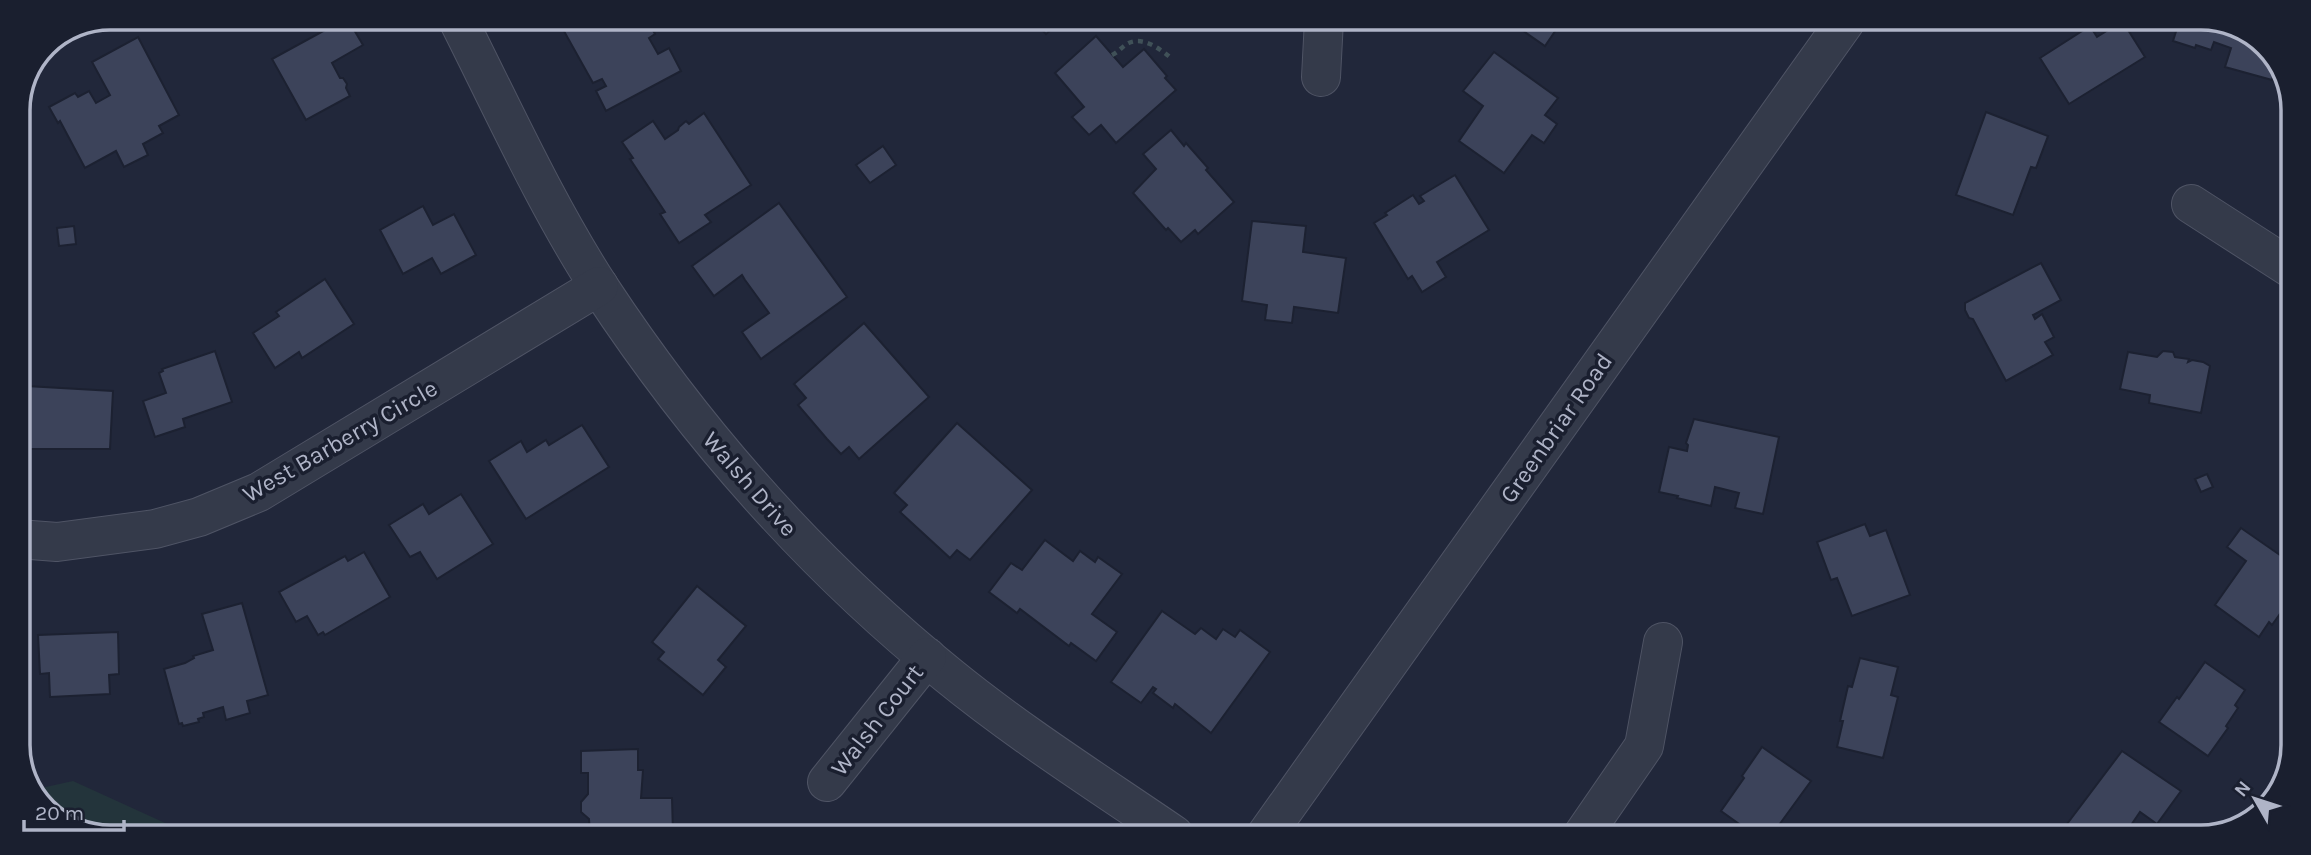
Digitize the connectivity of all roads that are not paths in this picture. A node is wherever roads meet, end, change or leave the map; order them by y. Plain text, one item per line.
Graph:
1 (463, 30) edge
2 (1323, 30) edge
3 (1839, 30) edge
4 (1321, 77) dead end
5 (2191, 204) dead end
6 (2281, 261) edge
7 (598, 286) junction
8 (30, 540) edge
9 (1663, 642) dead end
10 (927, 657) junction
11 (827, 782) dead end
12 (1160, 825) edge
13 (1273, 825) edge
14 (1590, 825) edge

1 - 7 street, Walsh Drive
2 - 4 street
3 - 13 street, Greenbriar Road
5 - 6 street
7 - 8 street, West Barberry Circle
7 - 10 street, Walsh Drive
9 - 14 street
10 - 11 street, Walsh Court
10 - 12 street, Walsh Drive

